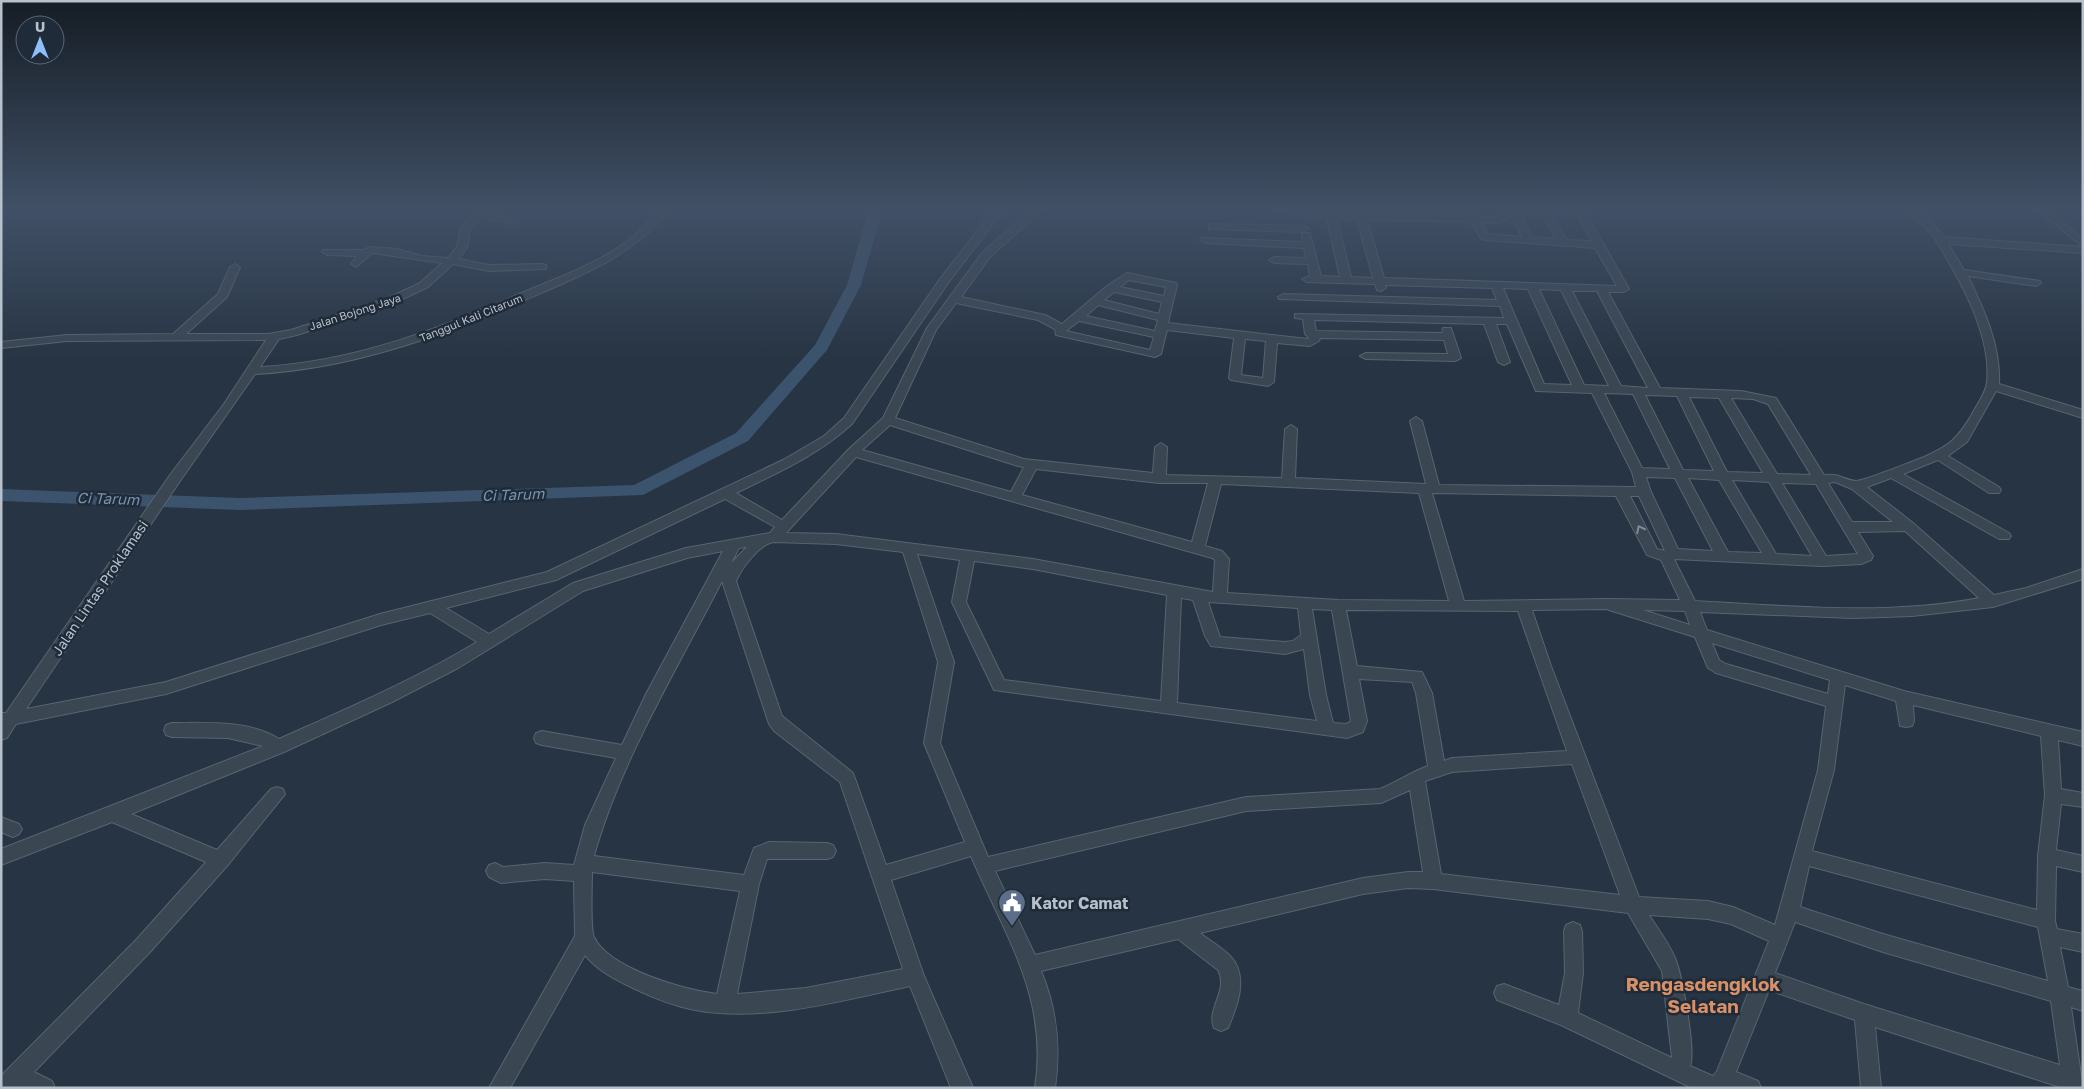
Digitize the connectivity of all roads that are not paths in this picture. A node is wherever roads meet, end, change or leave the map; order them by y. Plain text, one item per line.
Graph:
1 (360, 259) edge
2 (417, 259) edge
3 (606, 259) edge
4 (961, 259) edge
5 (983, 259) edge
6 (1341, 259) edge
7 (1373, 259) edge
8 (1607, 259) edge
9 (1951, 259) edge
10 (1274, 260) dead end
11 (451, 261) junction
12 (1311, 261) joint
13 (356, 264) dead end
14 (542, 266) dead end
15 (235, 267) dead end
16 (1959, 272) junction
17 (1346, 279) junction
18 (1379, 280) junction
19 (2036, 283) dead end
20 (1496, 285) junction
21 (1532, 286) junction
22 (1565, 287) junction
23 (1111, 288) junction
24 (1601, 289) junction
25 (1283, 297) dead end
26 (954, 299) junction
27 (1383, 299) junction
28 (1169, 300) junction
29 (1095, 302) junction
30 (1504, 303) junction
31 (1303, 316) joint
32 (1076, 317) junction
33 (1387, 318) junction
34 (1443, 320) junction
35 (1489, 321) junction
36 (1511, 321) junction
37 (1162, 326) junction
38 (1060, 328) junction
39 (1314, 334) junction
40 (1240, 335) junction
41 (271, 337) junction
42 (1450, 337) junction
43 (174, 338) junction
44 (1272, 338) junction
45 (1, 345) edge
46 (1366, 356) dead end
47 (1504, 362) dead end
48 (252, 371) junction
49 (1993, 386) junction
50 (1579, 388) junction
51 (1616, 388) junction
52 (1596, 389) junction
53 (1637, 390) junction
54 (1656, 391) junction
55 (1682, 393) junction
56 (1722, 394) junction
57 (2083, 414) edge
58 (888, 420) junction
59 (1416, 421) dead end
60 (1291, 429) dead end
61 (1161, 447) dead end
62 (853, 452) junction
63 (1938, 456) junction
64 (1032, 465) junction
65 (1638, 472) junction
66 (1678, 472) junction
67 (1891, 472) junction
68 (1723, 476) junction
69 (1772, 477) junction
70 (1159, 479) junction
71 (1216, 479) junction
72 (1821, 480) junction
73 (1288, 484) junction
74 (1858, 486) junction
75 (1429, 489) junction
76 (1994, 490) dead end
77 (1621, 492) junction
78 (1644, 492) junction
79 (726, 493) junction
80 (1015, 496) junction
81 (1908, 526) junction
82 (1849, 527) junction
83 (774, 534) junction
84 (2004, 536) dead end
85 (734, 544) junction
86 (908, 548) junction
87 (1197, 548) junction
88 (1669, 555) junction
89 (1723, 556) junction
90 (968, 557) junction
91 (1771, 557) junction
92 (1822, 562) junction
93 (2082, 574) edge
94 (551, 576) junction
95 (578, 588) junction
96 (1174, 590) junction
97 (1200, 596) junction
98 (1220, 597) junction
99 (1304, 602) junction
100 (1992, 602) junction
101 (1606, 604) junction
102 (1689, 604) junction
103 (1338, 605) junction
104 (1523, 605) junction
105 (1458, 606) junction
106 (432, 607) junction
107 (1702, 635) junction
108 (1309, 637) junction
109 (490, 642) junction
110 (1350, 672) junction
111 (1838, 678) junction
112 (1904, 697) junction
113 (1834, 702) junction
114 (1169, 707) junction
115 (7, 719) edge
116 (1906, 721) dead end
117 (1327, 729) junction
118 (172, 730) dead end
119 (2049, 732) junction
120 (1, 733) edge
121 (542, 738) dead end
122 (2083, 739) edge
123 (278, 747) junction
124 (627, 753) junction
125 (1578, 757) junction
126 (1437, 770) junction
127 (1416, 777) junction
128 (277, 794) dead end
129 (2053, 794) junction
130 (2083, 800) edge
131 (114, 814) junction
132 (976, 847) junction
133 (827, 851) dead end
134 (1803, 856) junction
135 (2047, 856) junction
136 (1, 857) edge
137 (221, 860) junction
138 (2083, 864) edge
139 (984, 866) junction
140 (582, 869) junction
141 (494, 871) dead end
142 (881, 875) junction
143 (1433, 881) junction
144 (750, 884) junction
145 (1633, 905) junction
146 (1790, 912) junction
147 (2048, 928) junction
148 (1181, 930) junction
149 (1573, 931) dead end
150 (1779, 936) junction
151 (584, 938) junction
152 (2083, 942) edge
153 (1030, 965) junction
154 (915, 976) junction
155 (1762, 978) junction
156 (1504, 993) dead end
157 (2060, 994) junction
158 (2083, 1001) edge
159 (725, 1003) junction
160 (1864, 1014) junction
161 (1568, 1018) junction
162 (1221, 1021) dead end
163 (2076, 1057) edge
164 (1676, 1070) junction
165 (11, 1082) edge
166 (1719, 1084) edge
167 (2072, 1084) edge
168 (46, 1088) edge
169 (499, 1088) edge
170 (964, 1088) edge
171 (1045, 1088) edge
172 (1751, 1088) edge
173 (1870, 1088) edge

1 - 13 street
2 - 11 street
3 - 48 street, Tanggul Kali Citarum
4 - 79 street
5 - 26 street
6 - 17 street
7 - 18 street
8 - 24 street
9 - 16 street
10 - 12 street
11 - 14 street
11 - 41 street, Jalan Bojong Jaya
12 - 17 street
15 - 43 street
16 - 19 street
16 - 49 street
17 - 18 street
18 - 20 street
18 - 27 street
20 - 21 street
20 - 30 street
21 - 22 street
21 - 50 street
22 - 24 street
22 - 51 street
23 - 28 street
23 - 28 street
23 - 29 street
24 - 54 street
25 - 27 street
26 - 38 street
26 - 58 street
27 - 30 street
27 - 33 street
28 - 37 street
29 - 32 street
29 - 37 street
30 - 36 street
31 - 33 street
31 - 39 street
32 - 37 street
32 - 38 street
33 - 34 street
34 - 35 street
34 - 42 street
35 - 36 street
35 - 47 street
36 - 50 street
37 - 38 street
37 - 40 street
39 - 42 street
39 - 44 street
40 - 44 street
40 - 44 street
41 - 43 street
41 - 48 street, Jalan Lintas Proklamasi
42 - 46 street
43 - 45 street
48 - 115 street, Jalan Lintas Proklamasi
49 - 57 street
49 - 63 street
50 - 52 street
51 - 52 street
51 - 53 street
52 - 65 street
53 - 54 street
53 - 66 street
54 - 55 street
55 - 56 street
55 - 68 street
56 - 69 street
56 - 72 street
58 - 62 street
58 - 64 street
59 - 75 street
60 - 73 street
61 - 70 street
62 - 80 street
62 - 83 street
63 - 67 street
63 - 76 street
64 - 70 street
64 - 80 street
65 - 66 street
65 - 78 street
66 - 68 street
66 - 89 street
67 - 74 street
67 - 84 street
68 - 69 street
68 - 91 street
69 - 72 street
69 - 92 street
70 - 71 street
71 - 73 street
71 - 87 street
72 - 74 street
72 - 82 street
73 - 75 street
74 - 81 street
75 - 77 street
75 - 105 street
77 - 78 street
88 -> 77 street
78 - 88 street
79 - 83 street
79 - 94 street
80 - 87 street
81 - 82 street
81 - 100 street
82 - 92 street
83 - 85 street
83 - 86 street
83 - 142 street
85 - 95 street
85 - 124 street
86 - 90 street
86 - 132 street
87 - 98 street
88 - 89 street
88 - 102 street
89 - 91 street
90 - 96 street
90 - 114 street
91 - 92 street
93 - 100 street
94 - 95 street
94 - 106 street
95 - 109 street
96 - 97 street
96 - 114 street
97 - 98 street
97 - 108 street
98 - 99 street
99 - 103 street
99 - 108 street
100 - 102 street
101 - 102 street
101 - 104 street
101 - 107 street
102 - 107 street
103 - 105 street
103 - 110 street
104 - 105 street
104 - 125 street
106 - 109 street
106 - 115 street
107 - 111 street
107 - 113 street
108 - 117 street
109 - 123 street
110 - 117 street
110 - 126 street
111 - 112 street
111 - 113 street
112 - 116 street
112 - 119 street
113 - 134 street
114 - 117 street
115 - 120 street, Jalan Lintas Proklamasi
118 - 123 street
119 - 122 street
119 - 129 street
121 - 124 street
123 - 131 street
124 - 140 street
125 - 126 street
125 - 145 street
126 - 127 street
127 - 139 street
127 - 143 street
128 - 137 street
129 - 130 street
129 - 135 street
131 - 136 street
131 - 137 street
132 - 139 street
132 - 142 street
133 - 144 street
134 - 146 street
134 - 147 street
135 - 138 street
135 - 147 street
137 - 165 street
139 - 153 street
140 - 141 street
140 - 144 street
140 - 151 street
142 - 154 street
143 - 145 street
143 - 148 street
144 - 159 street
145 - 150 street
145 - 164 street
146 - 150 street
146 - 157 street
147 - 152 street
147 - 157 street
148 - 153 street
148 - 162 street
149 - 161 street
150 - 155 street
151 - 159 street
151 - 169 street
153 - 171 street
154 - 159 street
154 - 170 street
155 - 160 street
155 - 166 street
156 - 161 street
157 - 158 street
157 - 163 street
160 - 167 street
160 - 173 street
161 - 164 street
163 - 167 street
164 - 166 street
165 - 168 street
166 - 172 street

